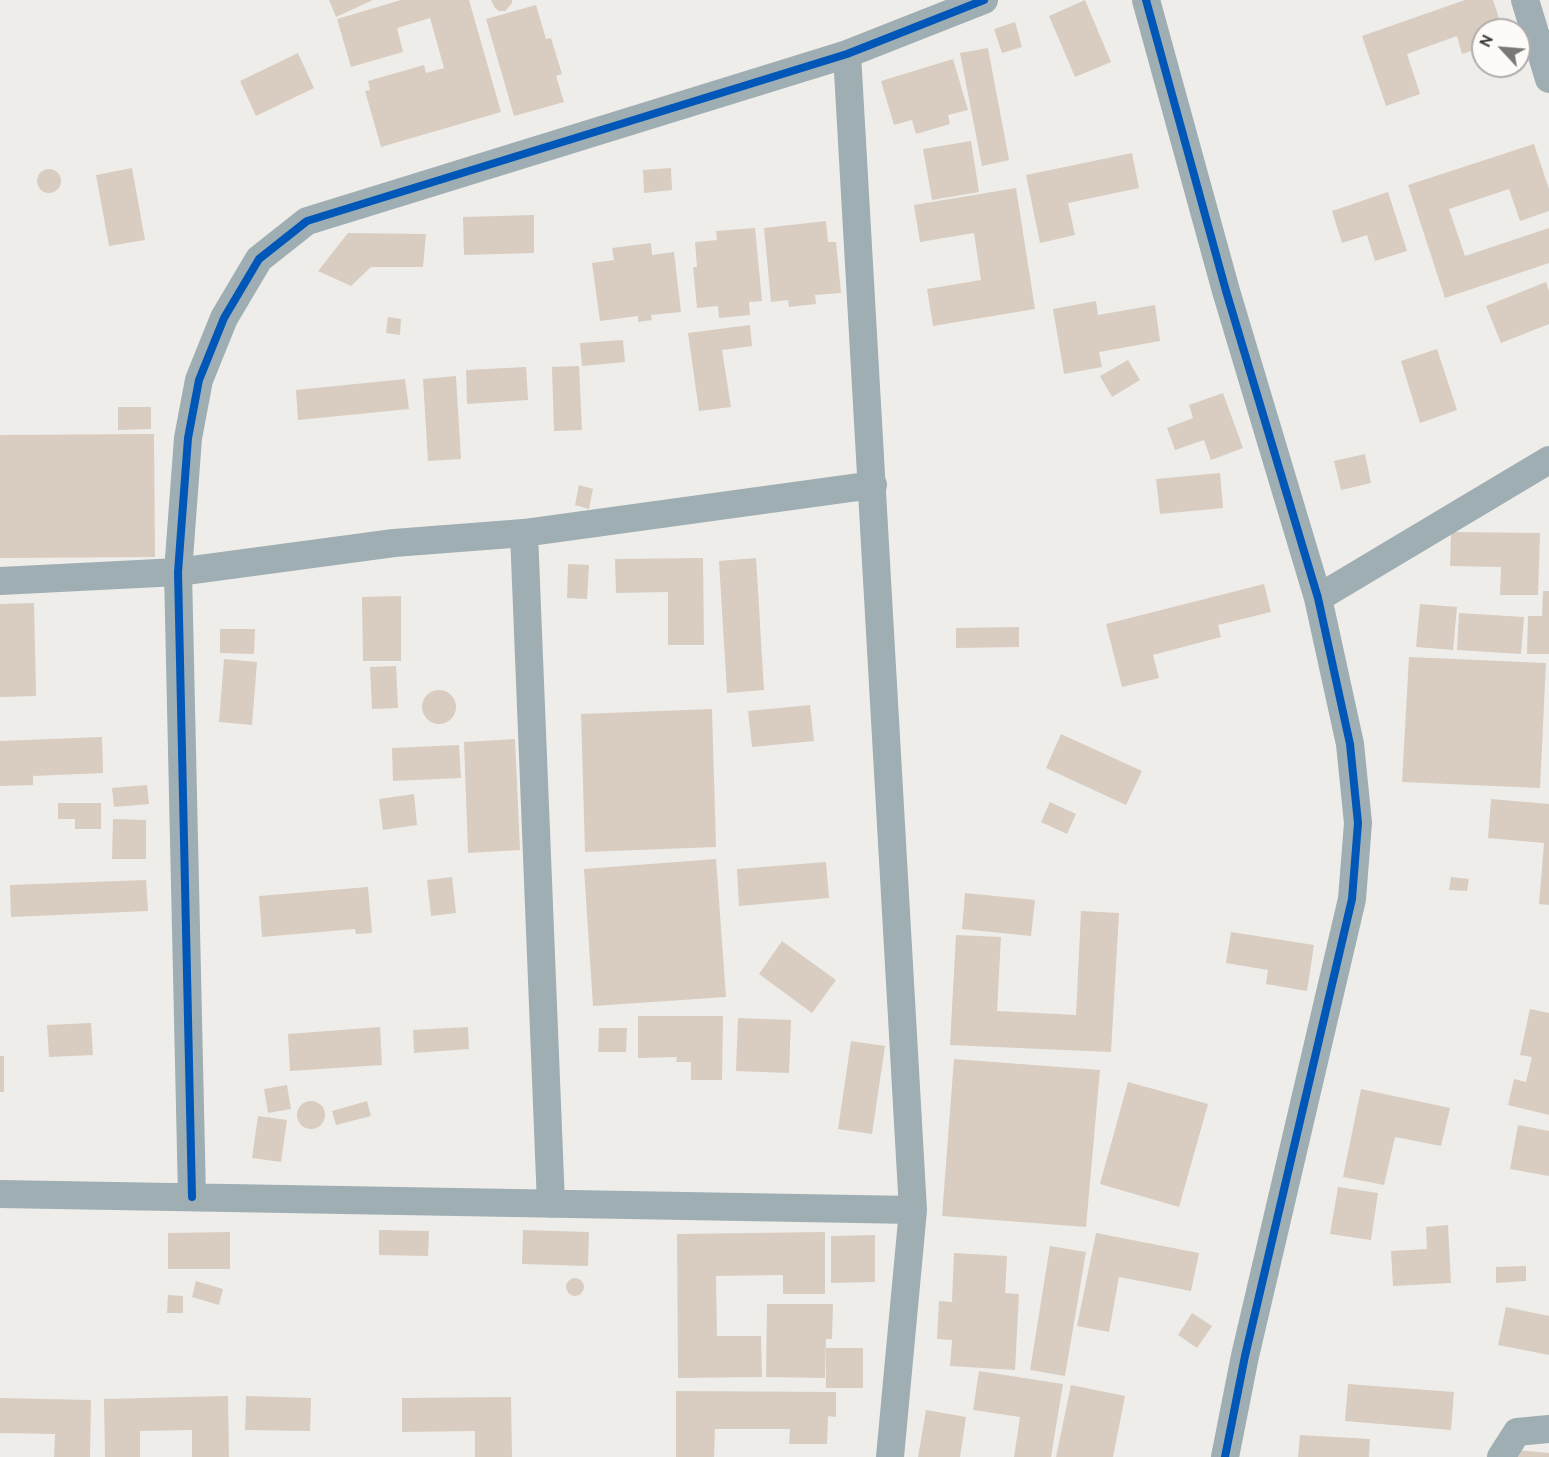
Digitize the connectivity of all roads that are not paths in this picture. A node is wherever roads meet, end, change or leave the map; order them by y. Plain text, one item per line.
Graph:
1 (984, 0) edge
2 (1146, 0) edge
3 (1526, 0) edge
4 (1544, 45) edge
5 (847, 54) junction
6 (1549, 79) edge
7 (1549, 460) edge
8 (873, 485) junction
9 (524, 533) junction
10 (178, 572) junction
11 (0, 581) edge
12 (1318, 598) junction
13 (0, 1194) edge
14 (192, 1197) junction
15 (551, 1204) junction
16 (913, 1210) junction
17 (1549, 1429) edge
18 (890, 1457) edge
19 (1225, 1457) edge
20 (1501, 1457) edge

1 - 5 street
2 - 12 street
3 - 4 street
4 - 6 street
5 - 8 street
5 - 10 street
7 - 12 street
8 - 9 street
8 - 16 street
9 - 10 street
9 - 15 street
10 - 11 street
10 - 14 street
12 - 19 street
13 - 14 street
14 - 15 street
15 - 16 street
16 - 18 street
17 - 20 street

